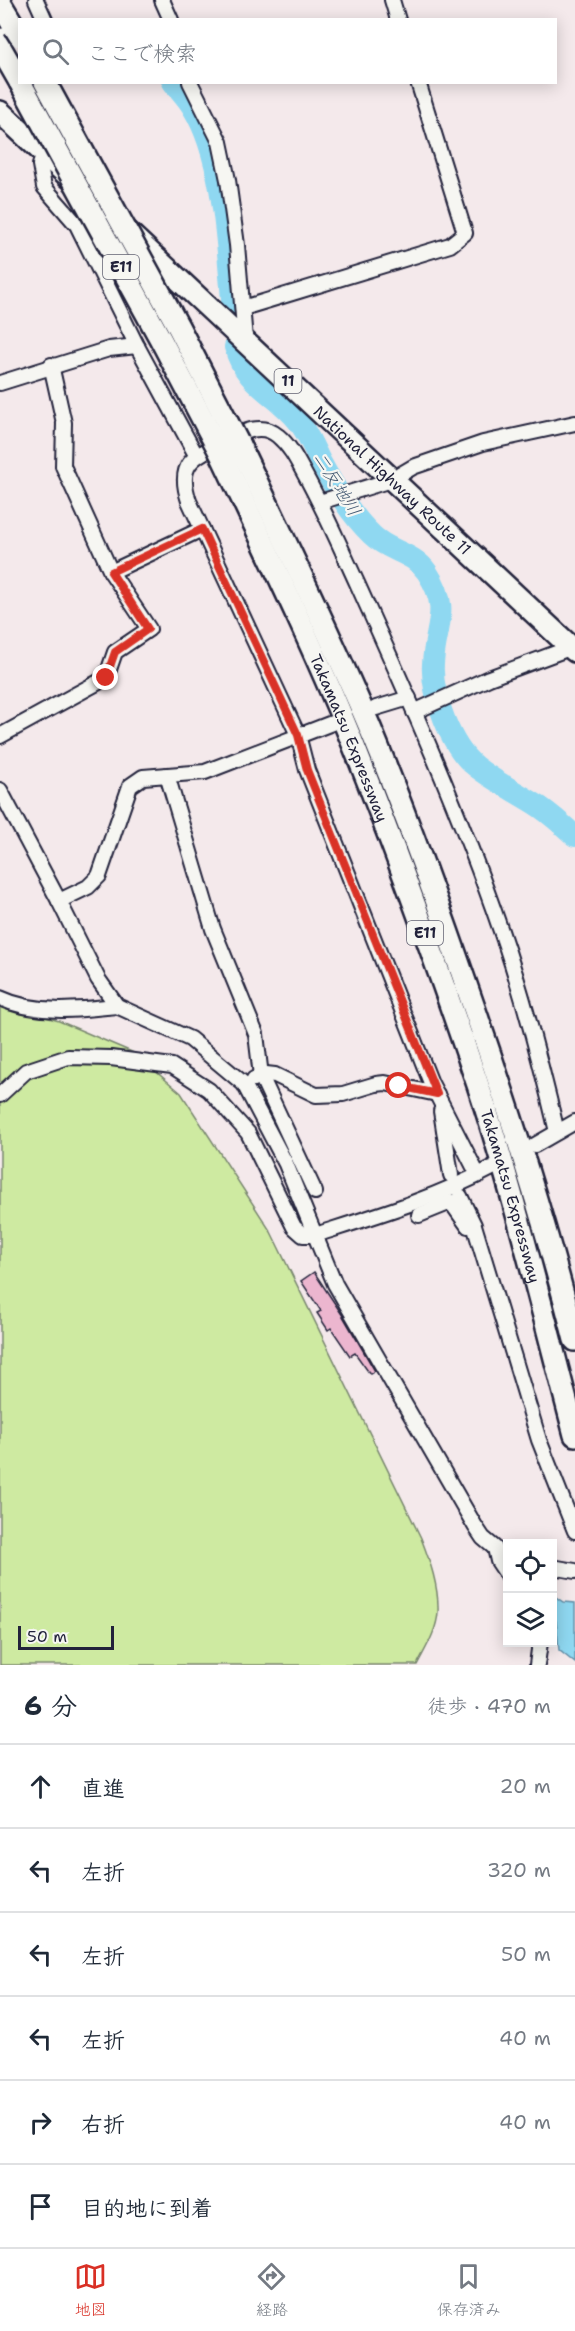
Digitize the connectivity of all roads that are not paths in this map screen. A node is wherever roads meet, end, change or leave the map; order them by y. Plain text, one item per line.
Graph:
1 (36, 0) edge
2 (162, 0) edge
3 (392, 0) edge
4 (0, 3) edge
5 (44, 18) edge
6 (170, 18) edge
7 (397, 18) edge
8 (14, 33) edge
9 (0, 47) edge
10 (18, 78) edge
11 (21, 84) edge
12 (46, 84) edge
13 (191, 84) edge
14 (419, 84) edge
15 (0, 112) edge
16 (44, 153) junction
17 (243, 308) junction
18 (244, 340) junction
19 (137, 346) junction
20 (51, 365) junction
21 (0, 383) edge
22 (575, 423) edge
23 (229, 447) junction
24 (196, 455) junction
25 (391, 480) junction
26 (320, 502) junction
27 (202, 529) junction
28 (111, 572) junction
29 (574, 648) edge
30 (409, 698) junction
31 (376, 708) dead end
32 (414, 712) junction
33 (332, 723) dead end
34 (298, 735) junction
35 (0, 736) edge
36 (167, 776) junction
37 (0, 790) edge
38 (59, 901) junction
39 (0, 998) edge
40 (117, 1006) junction
41 (261, 1076) junction
42 (244, 1084) junction
43 (0, 1095) edge
44 (438, 1096) junction
45 (575, 1122) edge
46 (557, 1132) junction
47 (535, 1145) dead end
48 (492, 1168) dead end
49 (451, 1174) dead end
50 (478, 1175) junction
51 (315, 1192) dead end
52 (460, 1196) dead end
53 (419, 1215) dead end
54 (477, 1234) junction
55 (315, 1235) junction
56 (575, 1340) edge
57 (575, 1435) edge
58 (575, 1532) edge
59 (503, 1562) edge
60 (557, 1568) edge
61 (575, 1571) edge
62 (539, 1647) edge
63 (537, 1665) edge

1 - 5 street
2 - 6 street
3 - 7 street
4 - 8 highway
9 - 10 highway, Takamatsu Expressway / E11
11 - 23 highway, Takamatsu Expressway / E11, bridge
12 - 23 highway, Takamatsu Expressway / E11, bridge
13 - 17 street
14 - 17 street
15 - 16 highway, National Highway Route 11 / 11
16 - 18 highway, National Highway Route 11 / 11
16 - 19 street
17 - 18 street
18 - 25 highway, National Highway Route 11 / 11
19 - 20 street
19 - 24 street
20 - 21 street
20 - 28 street
22 - 25 street
23 - 56 highway, Takamatsu Expressway / E11
23 - 57 highway, Takamatsu Expressway / E11
24 - 26 street
24 - 27 street
25 - 26 street
25 - 29 highway, National Highway Route 11 / 11
26 - 30 street
27 - 28 street
27 - 34 street
28 - 35 street
29 - 32 street
30 - 31 street
30 - 32 street
32 - 46 street
33 - 34 street
34 - 36 street
34 - 44 street
36 - 38 street
36 - 41 street
37 - 38 street
38 - 40 street
39 - 40 street
40 - 42 street
41 - 42 street
41 - 44 street
41 - 51 street
42 - 55 street
43 - 55 street
44 - 49 street
44 - 50 street
45 - 46 street
46 - 47 street
48 - 50 street
50 - 55 street
52 - 54 street
53 - 54 street
54 - 58 street
55 - 59 street
60 - 61 street
62 - 63 street

